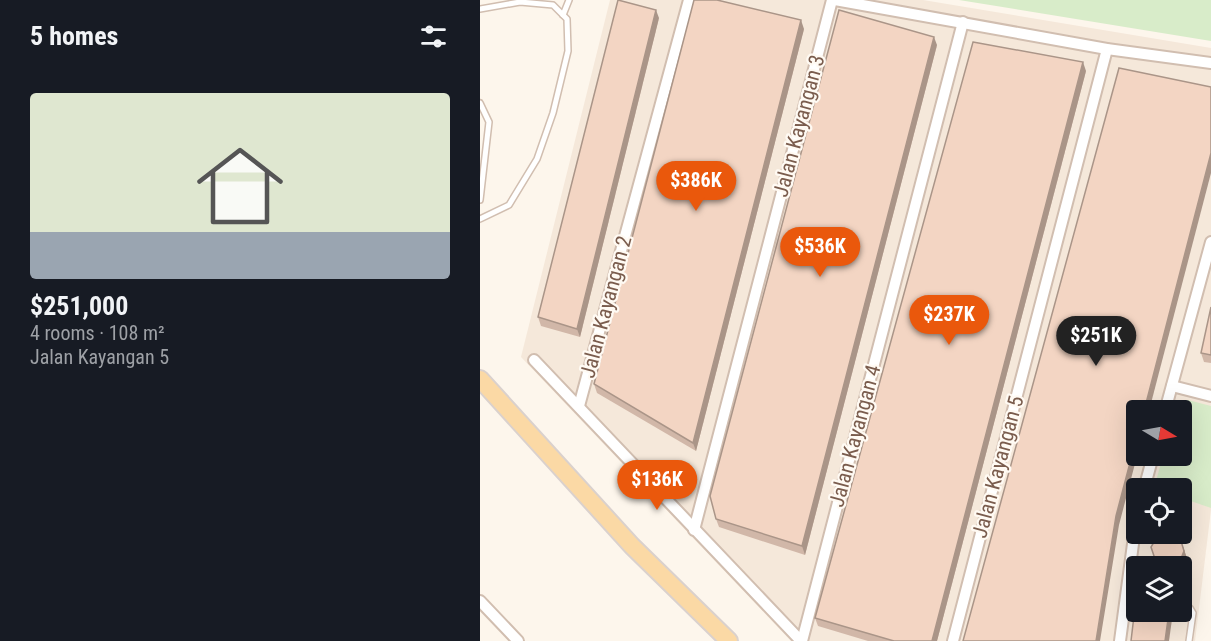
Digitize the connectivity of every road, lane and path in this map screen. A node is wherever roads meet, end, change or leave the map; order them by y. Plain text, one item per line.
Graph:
1 (569, 0) edge
2 (689, 0) edge
3 (833, 0) edge
4 (480, 9) edge
5 (563, 15) junction
6 (963, 22) junction
7 (1107, 49) junction
8 (1211, 63) edge
9 (480, 103) edge
10 (482, 163) edge
11 (480, 200) edge
12 (480, 219) edge
13 (1211, 242) edge
14 (534, 360) dead end
15 (480, 379) edge
16 (1172, 386) junction
17 (1211, 396) edge
18 (1168, 400) edge
19 (579, 406) junction
20 (694, 530) junction
21 (1134, 544) edge
22 (480, 601) edge
23 (1191, 622) edge
24 (518, 641) edge
25 (729, 641) edge
26 (801, 641) edge
27 (953, 641) edge
28 (1120, 641) edge
29 (1190, 641) edge

1 - 5 lane
2 - 19 street, Jalan Kayangan 2
3 - 6 street
3 - 20 street, Jalan Kayangan 3
4 - 5 lane
5 - 12 lane
6 - 7 street
6 - 26 street, Jalan Kayangan 4
7 - 8 street
7 - 27 street, Jalan Kayangan 5
9 - 10 lane
10 - 11 lane
13 - 16 street
14 - 19 street
15 - 25 main road
16 - 17 street
16 - 18 street
19 - 20 street
20 - 26 street
21 - 28 street
22 - 24 street
23 - 29 lane

